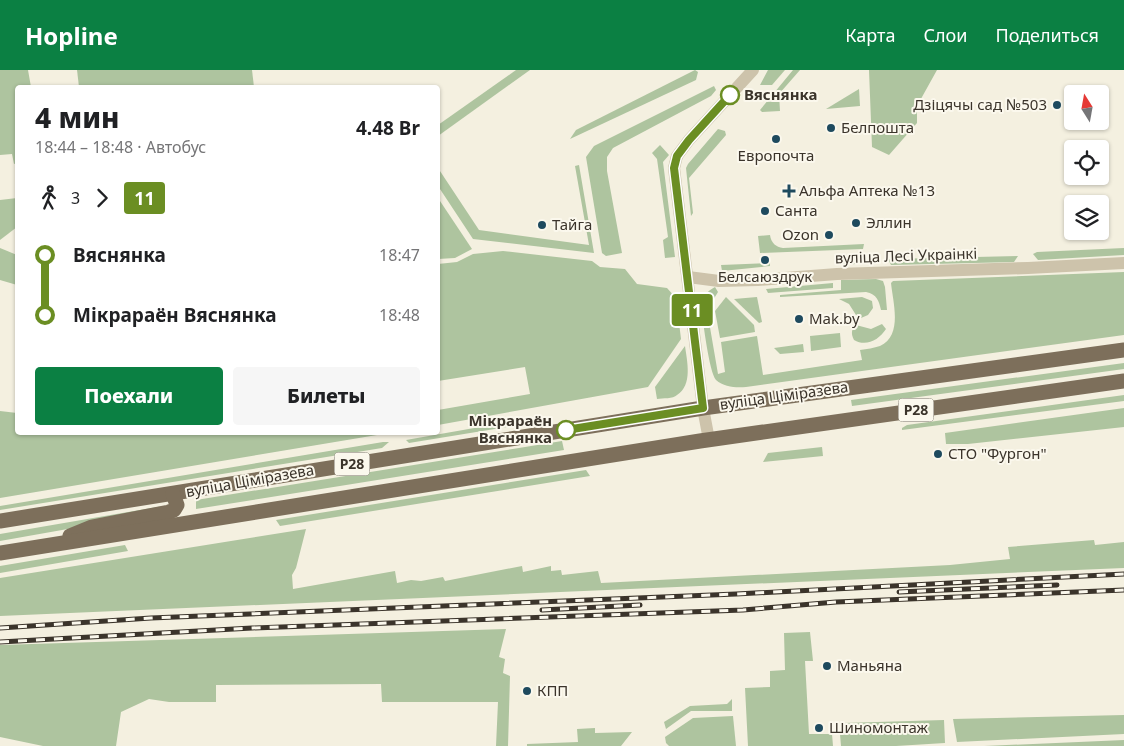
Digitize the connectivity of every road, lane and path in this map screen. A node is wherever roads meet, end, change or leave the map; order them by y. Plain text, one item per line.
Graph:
1 (753, 70) edge
2 (1124, 263) edge
3 (688, 277) junction
4 (1124, 350) edge
5 (1124, 381) edge
6 (703, 408) junction
7 (709, 440) junction
8 (174, 494) junction
9 (0, 521) edge
10 (46, 546) junction
11 (0, 553) edge

1 - 3 street
2 - 3 street, вуліца Лесі Украінкі
3 - 6 street
4 - 6 main road, вуліца Ціміразева / Р28
5 - 7 main road, вуліца Ціміразева / Р28
6 - 7 street
6 - 8 main road, вуліца Ціміразева / Р28
7 - 10 main road, вуліца Ціміразева / Р28
8 - 9 main road, вуліца Ціміразева / Р28
8 - 10 main road
10 - 11 main road, вуліца Ціміразева / Р28

